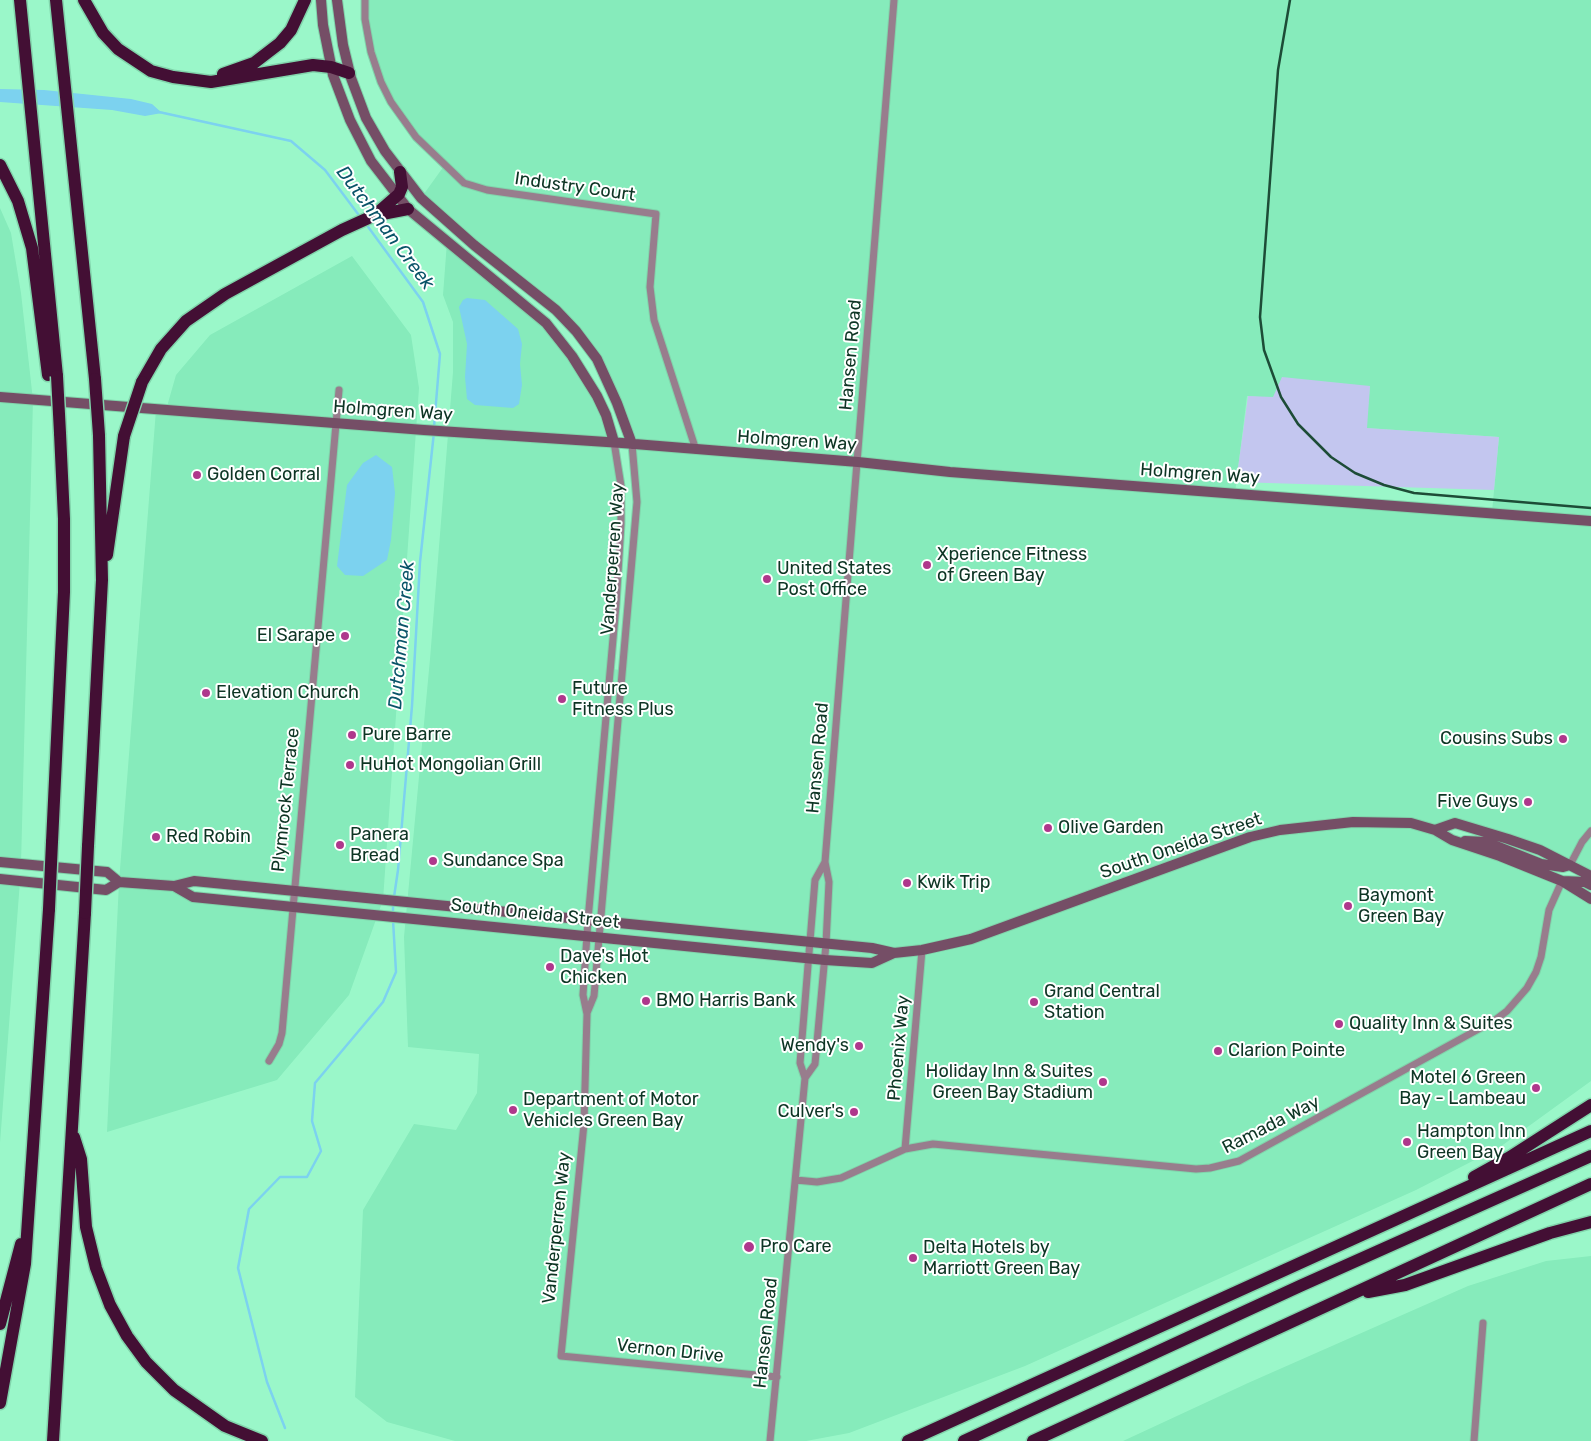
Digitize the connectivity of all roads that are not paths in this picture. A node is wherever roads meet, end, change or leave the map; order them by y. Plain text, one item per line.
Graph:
1 (20, 0) edge
2 (56, 0) edge
3 (84, 0) edge
4 (306, 0) edge
5 (321, 0) edge
6 (337, 0) edge
7 (365, 0) edge
8 (894, 0) edge
9 (331, 67) junction
10 (349, 73) junction
11 (196, 80) junction
12 (0, 165) edge
13 (400, 172) junction
14 (398, 196) junction
15 (408, 209) junction
16 (375, 215) junction
17 (53, 376) junction
18 (339, 390) dead end
19 (0, 397) edge
20 (336, 424) junction
21 (614, 442) junction
22 (632, 444) junction
23 (696, 450) junction
24 (858, 462) junction
25 (1591, 521) edge
26 (102, 580) junction
27 (1435, 830) junction
28 (1591, 831) edge
29 (1452, 840) junction
30 (0, 862) edge
31 (825, 862) junction
32 (1570, 865) junction
33 (1591, 876) edge
34 (0, 879) edge
35 (1562, 881) junction
36 (119, 882) junction
37 (1591, 885) edge
38 (174, 886) junction
39 (292, 892) junction
40 (1591, 899) edge
41 (291, 907) junction
42 (588, 920) junction
43 (600, 922) junction
44 (587, 936) junction
45 (599, 937) junction
46 (810, 943) junction
47 (826, 944) junction
48 (922, 950) junction
49 (894, 953) junction
50 (809, 958) junction
51 (825, 960) junction
52 (587, 1014) junction
53 (269, 1061) dead end
54 (805, 1078) junction
55 (1591, 1105) edge
56 (71, 1128) junction
57 (1591, 1131) edge
58 (904, 1149) junction
59 (1591, 1156) edge
60 (796, 1180) junction
61 (1591, 1184) edge
62 (1591, 1222) edge
63 (26, 1227) junction
64 (1363, 1234) junction
65 (1356, 1294) junction
66 (1484, 1323) dead end
67 (0, 1324) edge
68 (561, 1356) joint
69 (777, 1377) junction
70 (0, 1402) edge
71 (53, 1441) edge
72 (262, 1441) edge
73 (770, 1441) edge
74 (908, 1441) edge
75 (964, 1441) edge
76 (1033, 1441) edge
77 (1474, 1441) edge

1 - 17 highway
2 - 26 highway, bridge
3 - 11 highway
4 - 11 highway
5 - 9 street, Vanderperren Way
6 - 10 street, Vanderperren Way
7 - 23 street, Industry Court
8 - 24 street, Hansen Road
9 - 10 highway
9 - 11 highway
9 - 14 street, Vanderperren Way
10 - 13 street, Vanderperren Way
12 - 17 highway
13 - 14 highway
13 - 22 street, Vanderperren Way
14 - 15 street, Vanderperren Way
14 - 16 highway
15 - 16 highway
15 - 21 street, Vanderperren Way
16 - 26 highway, bridge
17 - 63 highway, bridge
18 - 20 street, Plymrock Terrace
19 - 20 street, Holmgren Way
20 - 21 street, Holmgren Way
20 - 39 street, Plymrock Terrace
21 - 22 street, Holmgren Way
21 - 42 street, Vanderperren Way
22 - 23 street, Holmgren Way
22 - 43 street, Vanderperren Way
23 - 24 street, Holmgren Way
24 - 25 street, Holmgren Way
24 - 31 street, Hansen Road
26 - 56 highway, bridge
27 - 29 street, South Oneida Street
27 - 32 street
27 - 48 street, South Oneida Street
28 - 32 street
29 - 32 street
29 - 35 street, South Oneida Street
30 - 36 street, South Oneida Street
31 - 46 street, Hansen Road
31 - 47 street, Hansen Road
32 - 33 street
34 - 36 street, South Oneida Street
35 - 37 street
35 - 40 street, South Oneida Street
35 - 58 street, Ramada Way
36 - 38 street, South Oneida Street
38 - 39 street, South Oneida Street
38 - 41 street, South Oneida Street
39 - 41 street, Plymrock Terrace
39 - 42 street, South Oneida Street
41 - 44 street, South Oneida Street
41 - 53 street, Plymrock Terrace
42 - 43 street, South Oneida Street
42 - 44 street, Vanderperren Way
43 - 45 street, Vanderperren Way
43 - 46 street, South Oneida Street
44 - 45 street, South Oneida Street
44 - 52 street, Vanderperren Way
45 - 50 street, South Oneida Street
45 - 52 street, Vanderperren Way
46 - 47 street, South Oneida Street
46 - 50 street, Hansen Road
47 - 49 street, South Oneida Street
47 - 51 street, Hansen Road
48 - 49 street, South Oneida Street
48 - 58 street, Phoenix Way
49 - 51 street, South Oneida Street
50 - 51 street, South Oneida Street
50 - 54 street, Hansen Road
51 - 54 street, Hansen Road
52 - 68 street, Vanderperren Way
54 - 60 street, Hansen Road
55 - 64 highway
56 - 71 highway
56 - 72 highway
57 - 64 highway
58 - 60 street, Ramada Way
59 - 75 highway
60 - 69 street, Hansen Road
61 - 65 highway
62 - 65 highway
63 - 67 highway
63 - 70 highway
64 - 74 highway
65 - 76 highway
66 - 77 street
68 - 69 street, Vernon Drive
69 - 73 street, Hansen Road

